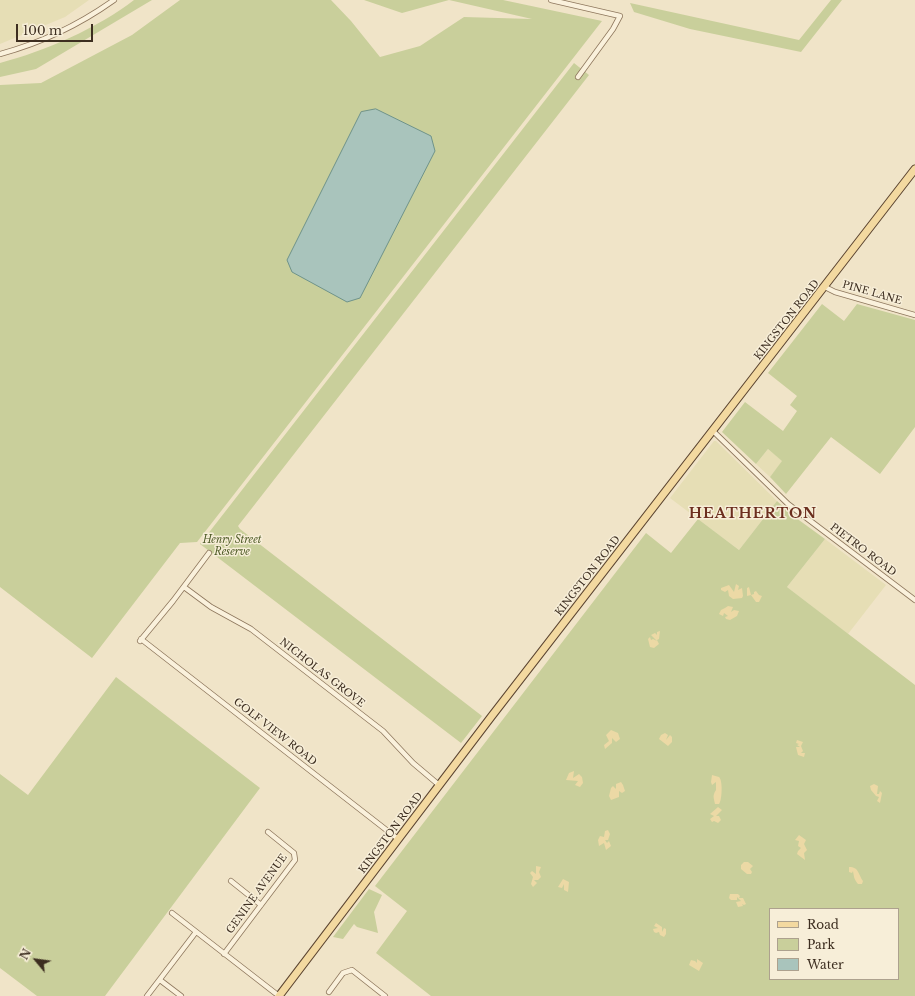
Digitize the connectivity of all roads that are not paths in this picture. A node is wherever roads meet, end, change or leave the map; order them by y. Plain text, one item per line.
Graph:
1 (114, 0) edge
2 (551, 0) edge
3 (0, 54) edge
4 (578, 76) dead end
5 (915, 169) edge
6 (825, 287) junction
7 (915, 315) edge
8 (713, 431) junction
9 (209, 553) dead end
10 (184, 587) junction
11 (915, 600) edge
12 (440, 785) junction
13 (268, 832) dead end
14 (398, 839) junction
15 (231, 881) dead end
16 (261, 905) junction
17 (172, 913) dead end
18 (196, 932) junction
19 (224, 954) junction
20 (160, 980) junction
21 (329, 992) dead end
22 (148, 996) edge
23 (181, 996) edge
24 (279, 996) edge
25 (385, 996) edge

1 - 3 street
2 - 4 street
5 - 6 main road, KINGSTON ROAD
6 - 7 street, PINE LANE
6 - 8 main road, KINGSTON ROAD
8 - 11 street, PIETRO ROAD
8 - 12 main road, KINGSTON ROAD
9 - 10 street
10 - 12 street, NICHOLAS GROVE
10 - 14 street, GOLF VIEW ROAD
12 - 14 main road, KINGSTON ROAD
13 - 16 street, GENINE AVENUE
14 - 24 main road, KINGSTON ROAD
15 - 16 street
16 - 19 street, GENINE AVENUE
17 - 18 street
18 - 19 street
18 - 20 street
19 - 24 street
20 - 22 street
20 - 23 street
21 - 25 street

